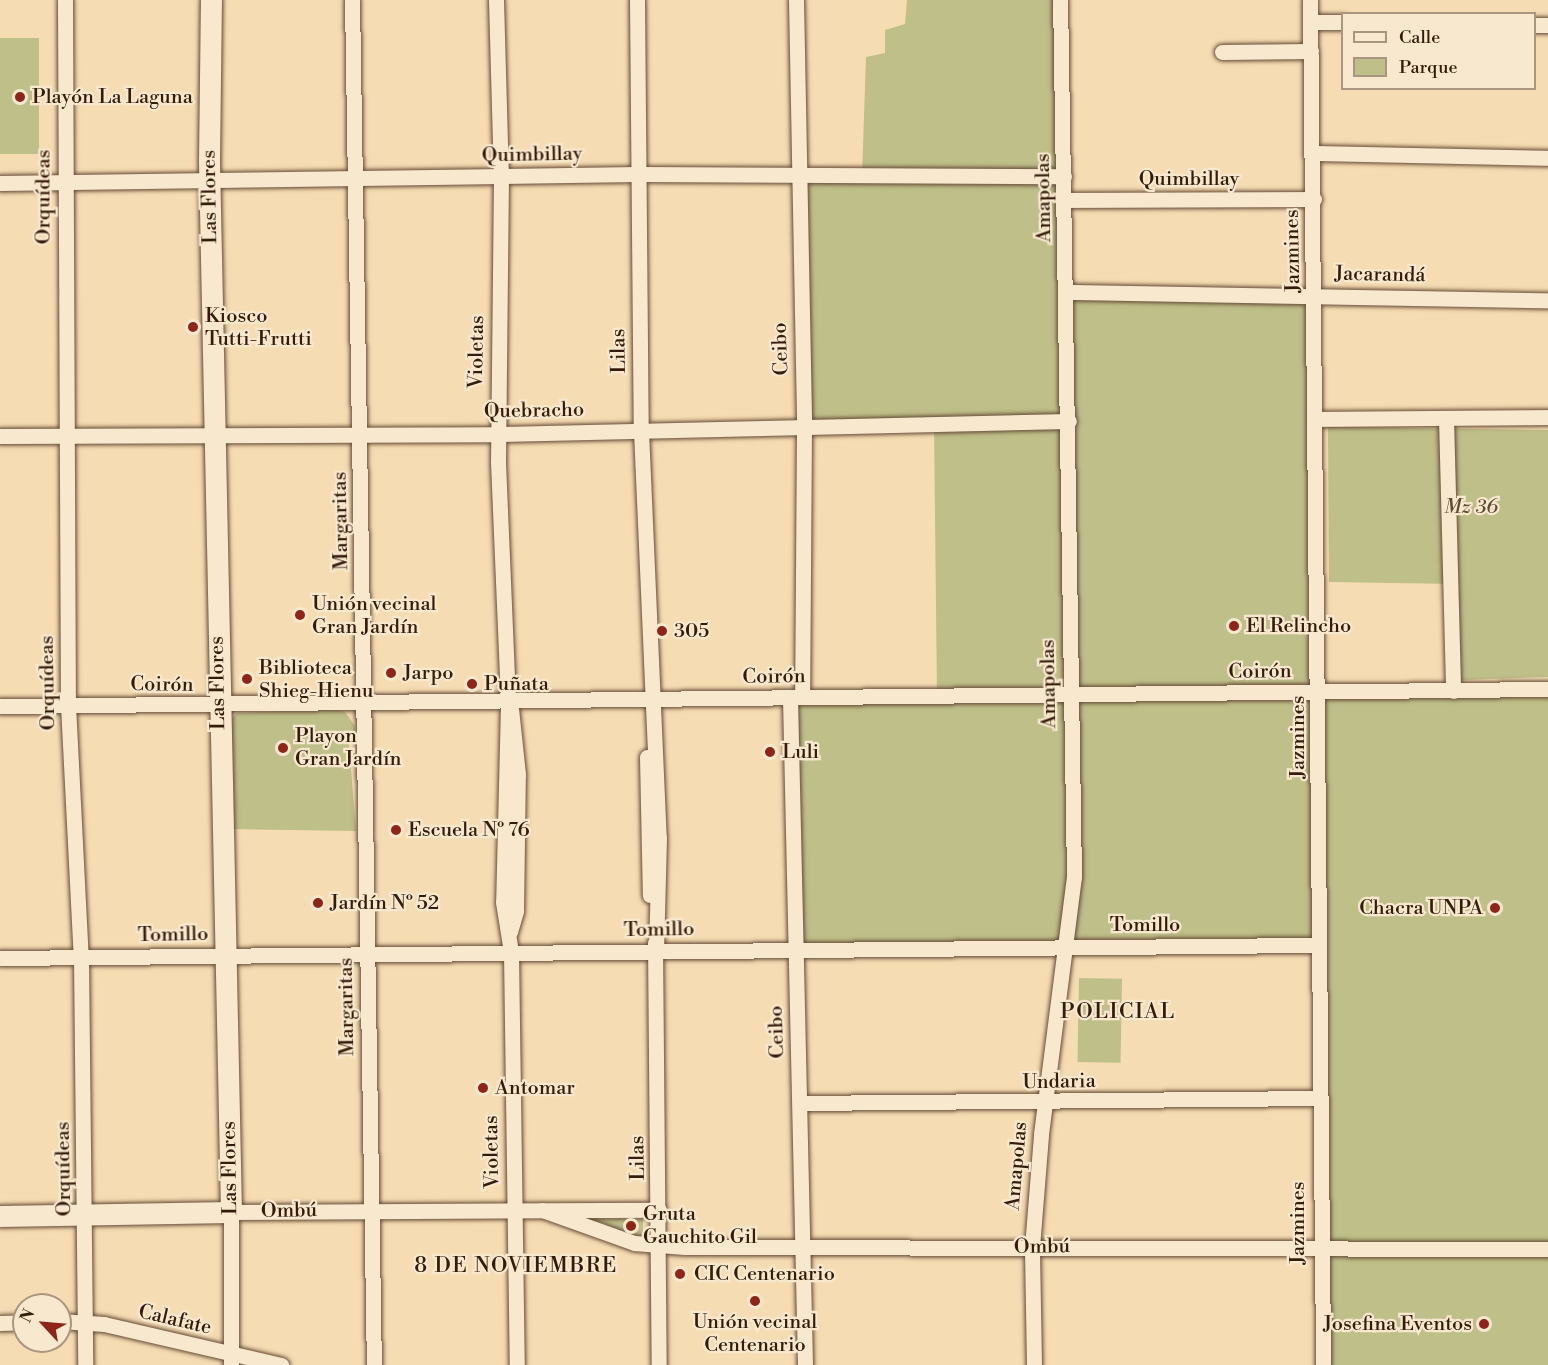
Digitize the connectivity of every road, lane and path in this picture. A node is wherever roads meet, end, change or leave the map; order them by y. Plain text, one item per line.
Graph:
1 (65, 0) edge
2 (211, 0) edge
3 (352, 0) edge
4 (496, 0) edge
5 (637, 0) edge
6 (796, 0) edge
7 (1060, 0) edge
8 (1310, 0) edge
9 (1311, 22) junction
10 (1341, 22) edge
11 (1311, 51) junction
12 (1222, 52) dead end
13 (1312, 153) junction
14 (1548, 158) edge
15 (638, 174) junction
16 (796, 176) junction
17 (1064, 176) junction
18 (501, 177) junction
19 (353, 180) junction
20 (209, 181) junction
21 (0, 183) edge
22 (65, 183) junction
23 (1314, 199) junction
24 (1065, 200) junction
25 (1067, 292) junction
26 (1315, 295) junction
27 (1548, 300) edge
28 (1548, 417) edge
29 (1446, 418) junction
30 (1315, 419) junction
31 (1069, 421) junction
32 (804, 429) junction
33 (641, 431) junction
34 (360, 433) junction
35 (497, 434) junction
36 (65, 435) junction
37 (214, 435) junction
38 (0, 436) edge
39 (1548, 689) edge
40 (1454, 691) junction
41 (1319, 693) junction
42 (1069, 695) junction
43 (796, 698) junction
44 (652, 701) junction
45 (508, 704) junction
46 (68, 705) junction
47 (364, 705) junction
48 (0, 706) edge
49 (219, 707) junction
50 (510, 945) junction
51 (1318, 945) junction
52 (1067, 947) junction
53 (796, 949) junction
54 (656, 951) junction
55 (368, 954) junction
56 (228, 956) junction
57 (81, 957) junction
58 (0, 958) edge
59 (1318, 1098) junction
60 (1044, 1103) junction
61 (800, 1104) junction
62 (372, 1209) junction
63 (514, 1209) junction
64 (542, 1210) junction
65 (659, 1210) junction
66 (231, 1212) junction
67 (86, 1215) junction
68 (0, 1216) edge
69 (660, 1245) junction
70 (802, 1247) junction
71 (1032, 1247) junction
72 (1318, 1247) junction
73 (1548, 1249) edge
74 (72, 1321) edge
75 (86, 1321) junction
76 (231, 1359) edge
77 (85, 1365) edge
78 (281, 1365) edge
79 (374, 1365) edge
80 (517, 1365) edge
81 (659, 1365) edge
82 (805, 1365) edge
83 (1034, 1365) edge
84 (1323, 1365) edge

1 - 22 street, Orquídeas
2 - 20 street, Las Flores
3 - 19 street, Margaritas
4 - 18 street, Violetas
5 - 15 street, Lilas
6 - 16 street, Ceibo
7 - 17 street, Amapolas
8 - 9 street, Jazmines
9 - 10 street
9 - 11 street, Jazmines
11 - 12 street
11 - 13 street, Jazmines
13 - 14 street
13 - 23 street, Jazmines
15 - 16 street, Quimbillay
15 - 18 street, Quimbillay
15 - 33 street, Lilas
16 - 17 street, Quimbillay
16 - 32 street, Ceibo
17 - 24 street, Amapolas
18 - 19 street, Quimbillay
18 - 35 street, Violetas
19 - 20 street, Quimbillay
19 - 34 street, Margaritas
20 - 22 street, Quimbillay
20 - 37 street, Las Flores
21 - 22 street, Quimbillay
22 - 36 street, Orquídeas
23 - 24 street, Quimbillay
23 - 26 street, Jazmines
24 - 25 street, Amapolas
25 - 26 street, Jacarandá
25 - 31 street, Amapolas
26 - 27 street, Jacarandá
26 - 30 street, Jazmines
28 - 29 street
29 - 30 street
29 - 40 street
30 - 41 street, Jazmines
31 - 32 street, Quebracho
31 - 42 street, Amapolas
32 - 33 street, Quebracho
32 - 43 street, Ceibo
33 - 35 street, Quebracho
33 - 44 street, Lilas
34 - 35 street, Quebracho
34 - 37 street, Quebracho
34 - 47 street, Margaritas
35 - 45 street, Violetas
36 - 37 street, Quebracho
36 - 38 street, Quebracho
36 - 46 street, Orquídeas
37 - 49 street, Las Flores
39 - 40 street, Coirón
40 - 41 street, Coirón
41 - 42 street, Coirón
41 - 51 street, Jazmines
42 - 43 street, Coirón
42 - 52 street, Amapolas
43 - 44 street, Coirón
43 - 53 street, Ceibo
44 - 45 street, Coirón
44 - 54 street, Lilas
45 - 47 street, Coirón
45 - 50 street, Violetas
46 - 48 street, Coirón
46 - 49 street, Coirón
46 - 57 street, Orquídeas
47 - 49 street, Coirón
47 - 55 street, Margaritas
49 - 56 street, Las Flores
50 - 54 street, Tomillo
50 - 55 street, Tomillo
50 - 63 street, Violetas
51 - 52 street, Tomillo
51 - 59 street, Jazmines
52 - 53 street, Tomillo
52 - 60 street, Amapolas
53 - 54 street, Tomillo
53 - 61 street, Ceibo
54 - 65 street, Lilas
55 - 56 street, Tomillo
55 - 62 street, Margaritas
56 - 57 street, Tomillo
56 - 66 street, Las Flores
57 - 58 street, Tomillo
57 - 67 street, Orquídeas
59 - 60 street, Undaria
59 - 72 street, Jazmines
60 - 61 street, Undaria
60 - 71 street, Amapolas
61 - 70 street, Ceibo
62 - 63 street, Ombú
62 - 66 street, Ombú
62 - 79 street, Margaritas
63 - 64 street, Ombú
63 - 80 street, Violetas
64 - 65 street, Ombú
64 - 69 street, Ombú
65 - 69 street, Lilas
66 - 67 street, Ombú
66 - 76 street, Las Flores
67 - 68 street, Ombú
67 - 75 street, Orquídeas
69 - 70 street, Ombú
69 - 81 street, Lilas
70 - 71 street, Ombú
70 - 82 street, Ceibo
71 - 72 street, Ombú
71 - 83 street, Amapolas
72 - 73 street, Ombú
72 - 84 street, Jazmines
74 - 75 street, Calafate
75 - 76 street, Calafate
75 - 77 street, Orquídeas
76 - 78 street, Calafate

